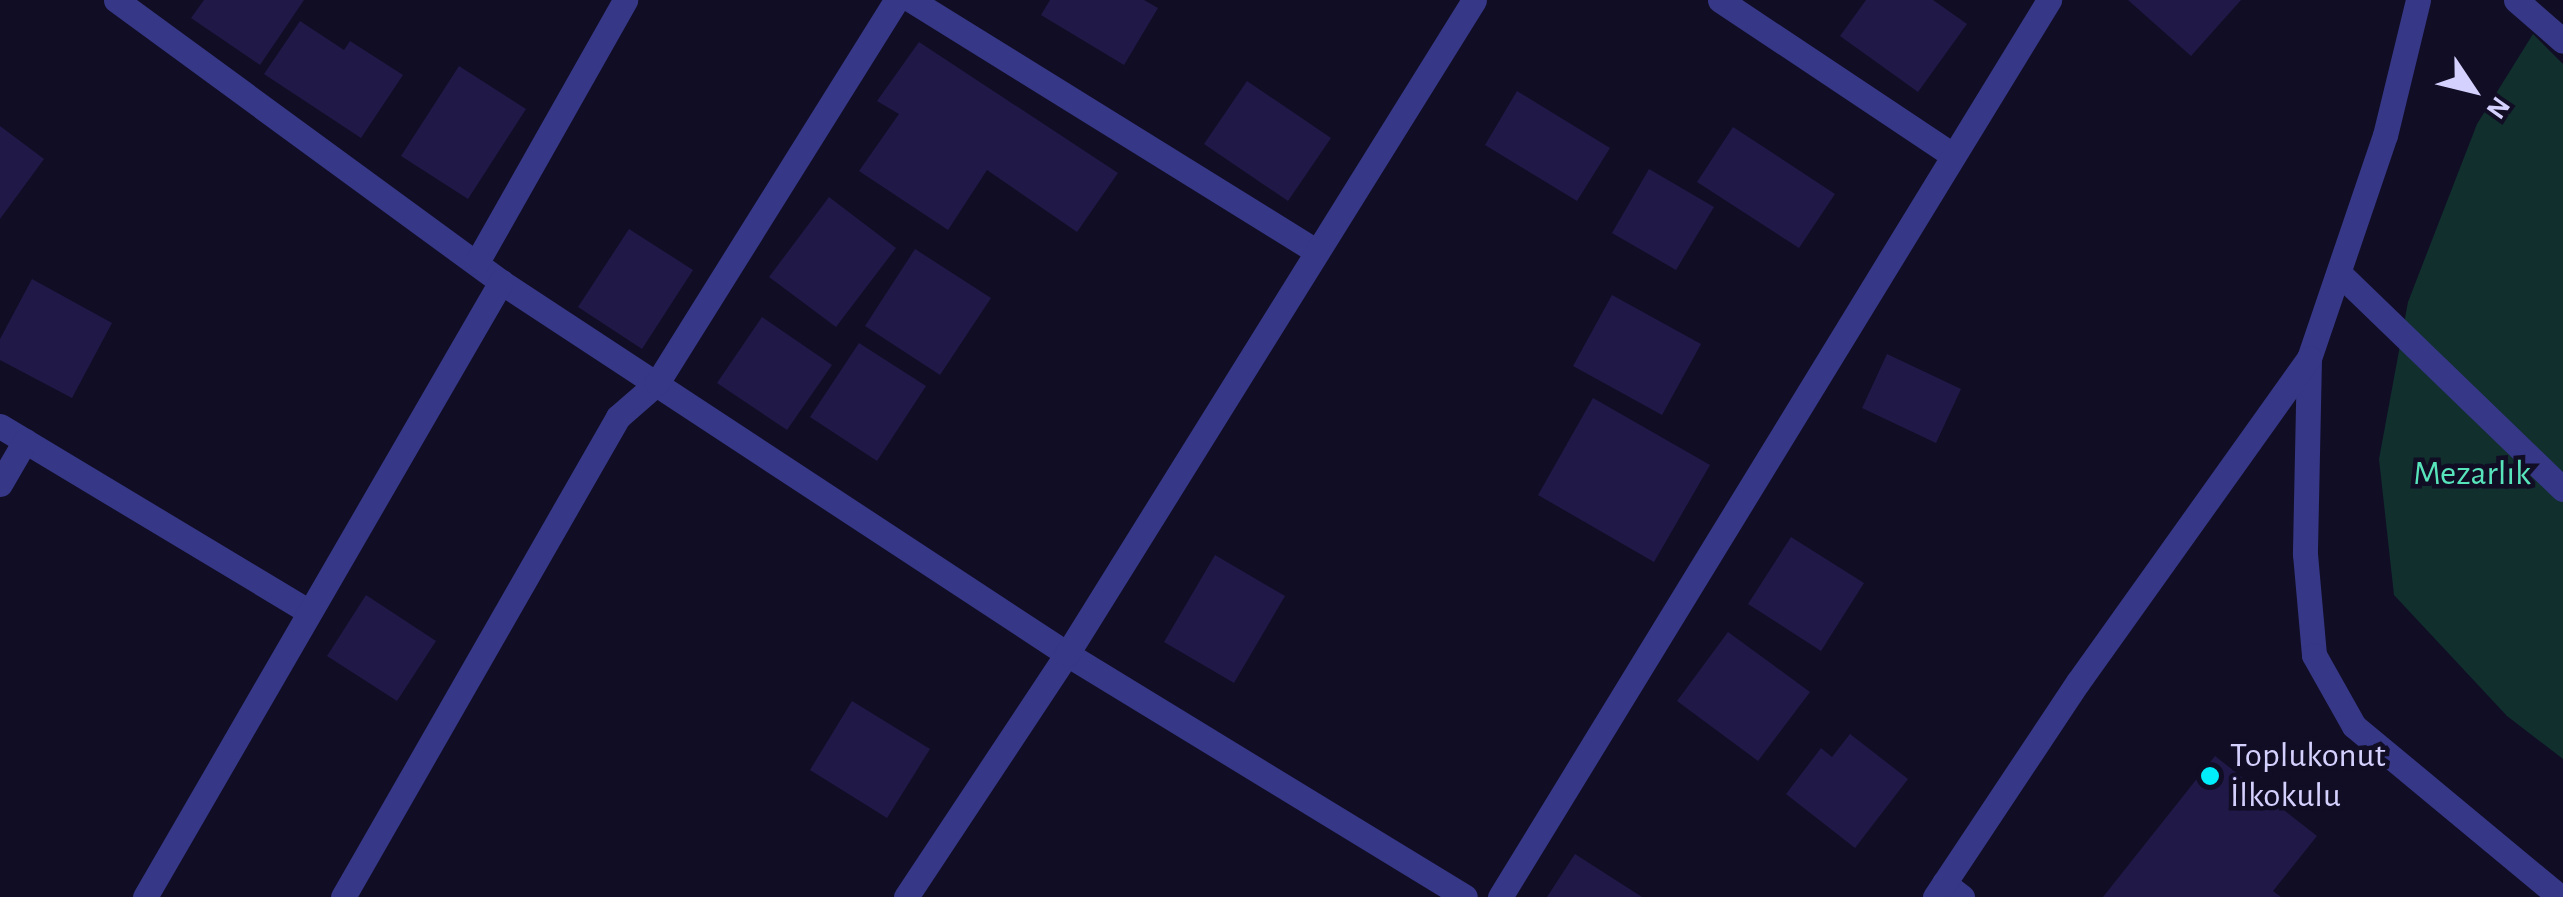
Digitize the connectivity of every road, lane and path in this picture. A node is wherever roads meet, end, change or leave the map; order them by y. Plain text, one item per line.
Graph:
1 (116, 0) edge
2 (624, 0) edge
3 (896, 0) edge
4 (912, 0) edge
5 (1474, 0) edge
6 (1720, 0) edge
7 (2049, 0) edge
8 (2418, 0) edge
9 (2516, 0) edge
10 (2563, 41) edge
11 (1951, 154) junction
12 (1316, 251) junction
13 (477, 262) junction
14 (2339, 274) junction
15 (501, 282) junction
16 (2309, 358) junction
17 (657, 383) junction
18 (0, 426) edge
19 (25, 441) junction
20 (0, 484) edge
21 (2563, 488) edge
22 (309, 612) junction
23 (1067, 654) junction
24 (1947, 892) edge
25 (145, 897) edge
26 (343, 897) edge
27 (906, 897) edge
28 (1465, 897) edge
29 (1500, 897) edge
30 (2560, 897) edge

1 - 13 street
2 - 13 street
3 - 17 street
4 - 12 street
5 - 12 street
6 - 11 street
7 - 11 street
8 - 14 street
9 - 10 street
11 - 29 street
12 - 23 street
13 - 15 street
14 - 16 street
14 - 21 street
15 - 17 street
15 - 22 street
16 - 24 street
16 - 30 street
17 - 23 street
17 - 26 street
18 - 19 street
19 - 20 street
19 - 22 street
22 - 25 street
23 - 27 street
23 - 28 street

